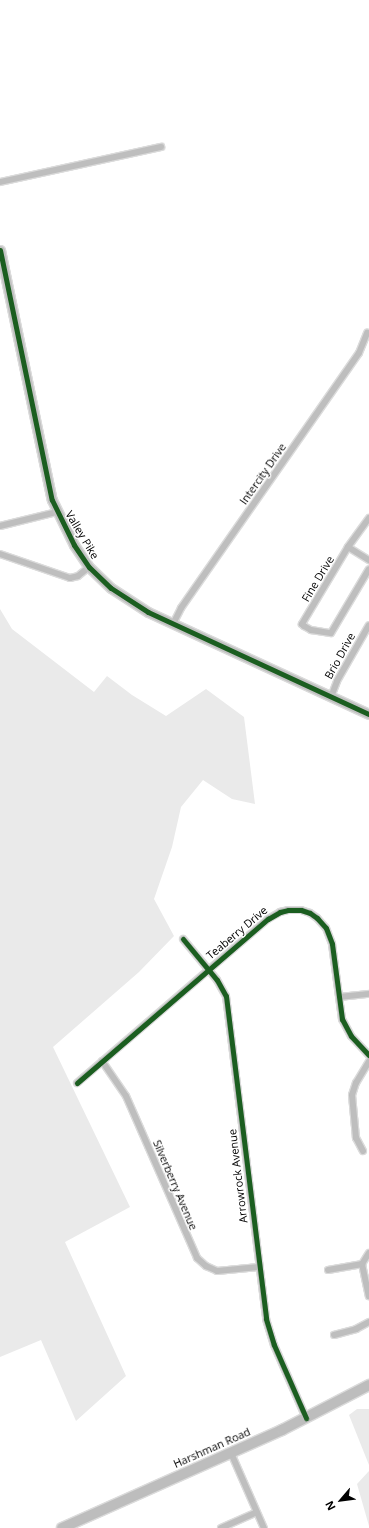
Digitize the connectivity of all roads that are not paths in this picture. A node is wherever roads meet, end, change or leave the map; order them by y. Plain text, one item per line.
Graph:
1 (161, 147) dead end
2 (0, 182) edge
3 (0, 250) edge
4 (367, 333) dead end
5 (57, 512) junction
6 (369, 518) edge
7 (0, 526) edge
8 (348, 548) junction
9 (0, 554) edge
10 (369, 560) edge
11 (89, 566) junction
12 (369, 569) edge
13 (173, 624) junction
14 (369, 625) edge
15 (331, 697) junction
16 (369, 714) edge
17 (183, 939) dead end
18 (209, 970) junction
19 (369, 994) edge
20 (339, 997) junction
21 (369, 1055) edge
22 (102, 1061) junction
23 (369, 1061) edge
24 (77, 1083) dead end
25 (363, 1151) dead end
26 (369, 1252) edge
27 (362, 1264) junction
28 (259, 1267) junction
29 (328, 1270) dead end
30 (369, 1296) edge
31 (369, 1322) edge
32 (334, 1335) dead end
33 (369, 1385) edge
34 (306, 1418) junction
35 (231, 1453) junction
36 (257, 1512) junction
37 (62, 1528) edge
38 (221, 1528) edge
39 (264, 1528) edge

1 - 2 street
3 - 5 street, Valley Pike
4 - 13 street, Intercity Drive
5 - 7 street
5 - 11 street, Valley Pike
6 - 8 street, Fine Drive
8 - 10 street
8 - 12 street, Fine Drive
9 - 11 street
11 - 13 street, Valley Pike
13 - 15 street, Valley Pike
14 - 15 street, Brio Drive
15 - 16 street, Valley Pike
17 - 18 street, Arrowrock Avenue
18 - 20 street, Teaberry Drive
18 - 22 street, Teaberry Drive
18 - 28 street, Arrowrock Avenue
19 - 20 street
20 - 21 street, Teaberry Drive
22 - 24 street, Teaberry Drive
22 - 28 street, Silverberry Avenue
23 - 25 street
26 - 27 street
27 - 29 street
27 - 30 street
28 - 34 street, Arrowrock Avenue
31 - 32 street
33 - 34 main road, Harshman Road
34 - 35 main road, Harshman Road
35 - 36 street
35 - 37 main road, Harshman Road
36 - 38 street
36 - 39 street

